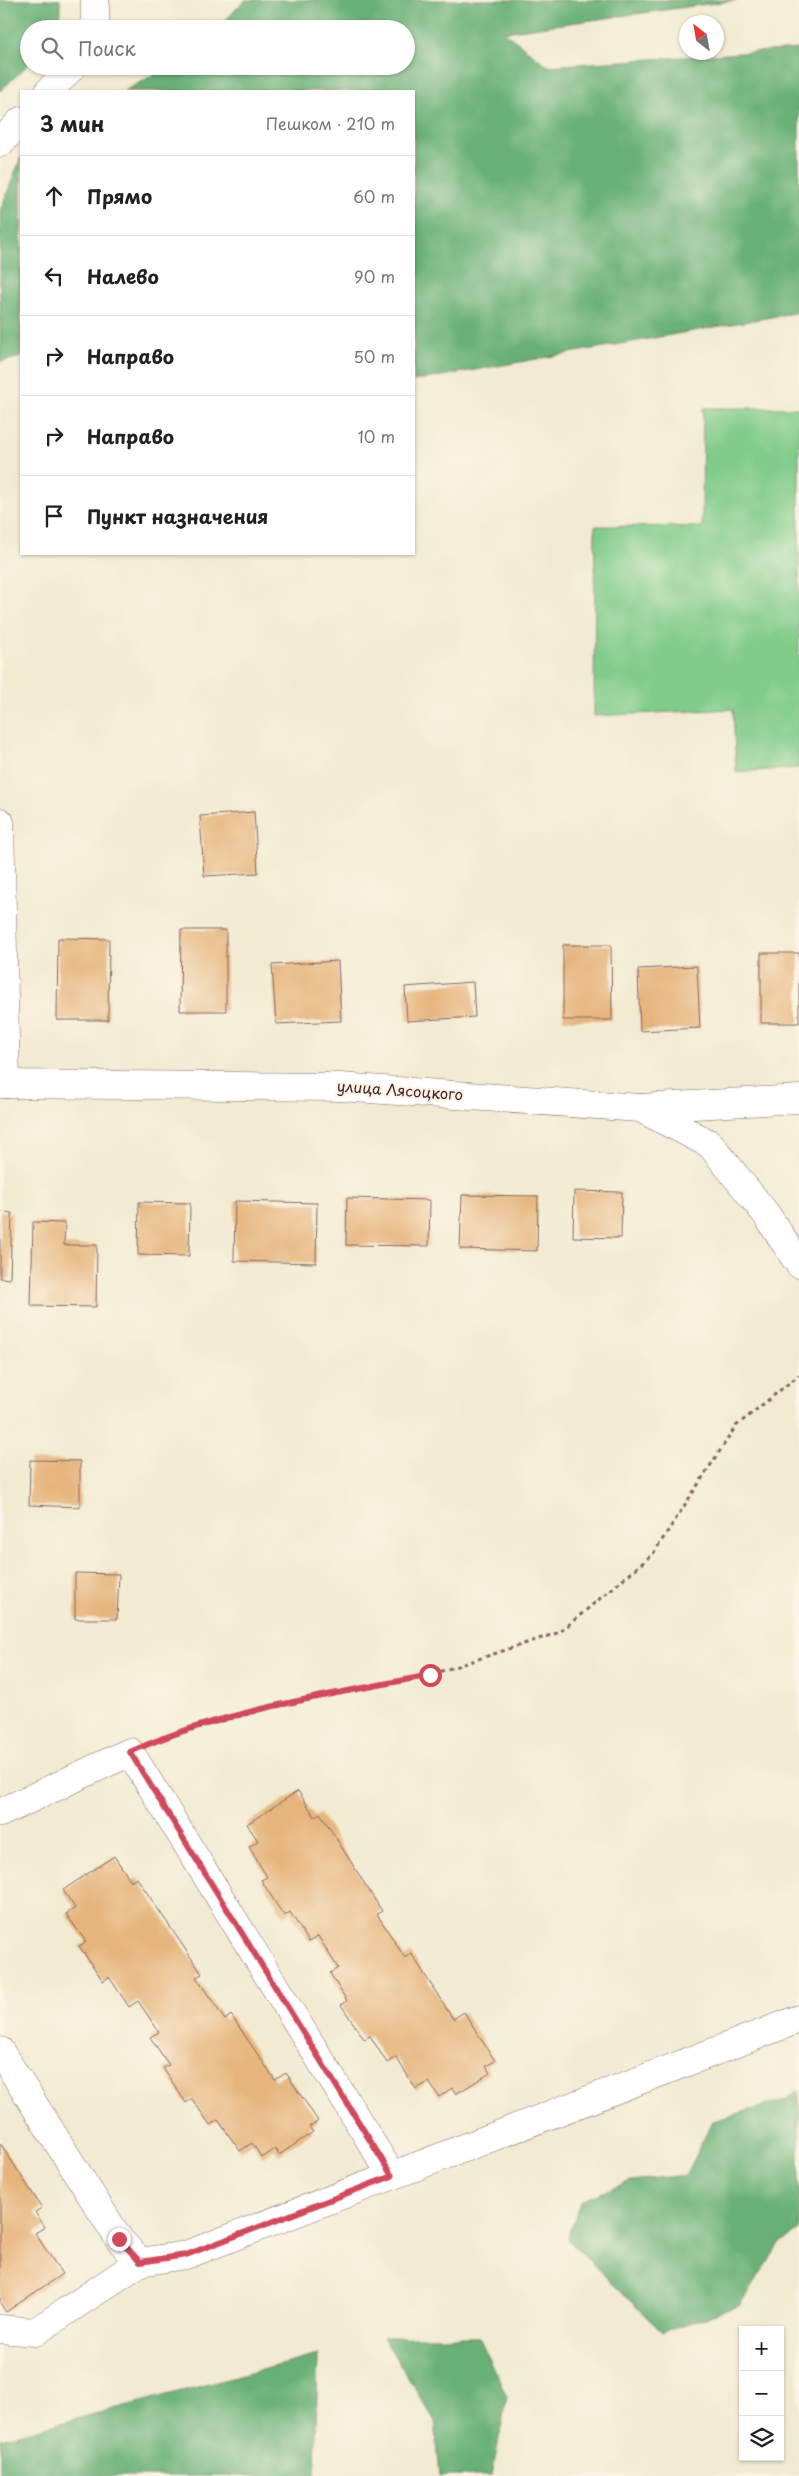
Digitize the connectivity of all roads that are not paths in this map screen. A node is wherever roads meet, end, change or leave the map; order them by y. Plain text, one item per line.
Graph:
1 (95, 0) edge
2 (95, 20) edge
3 (64, 75) edge
4 (50, 90) edge
5 (20, 122) edge
6 (0, 143) edge
7 (0, 822) edge
8 (3, 1084) edge
9 (799, 1099) edge
10 (640, 1108) junction
11 (799, 1264) edge
12 (0, 1813) edge
13 (799, 2019) edge
14 (0, 2051) edge
15 (392, 2176) junction
16 (140, 2262) junction
17 (0, 2329) edge

1 - 2 main road
3 - 4 main road
5 - 6 main road
7 - 8 main road
8 - 10 main road, улица Лясоцкого
9 - 10 main road, улица Лясоцкого
10 - 11 main road
12 - 15 main road
13 - 15 main road
14 - 16 main road
15 - 16 main road
16 - 17 main road

